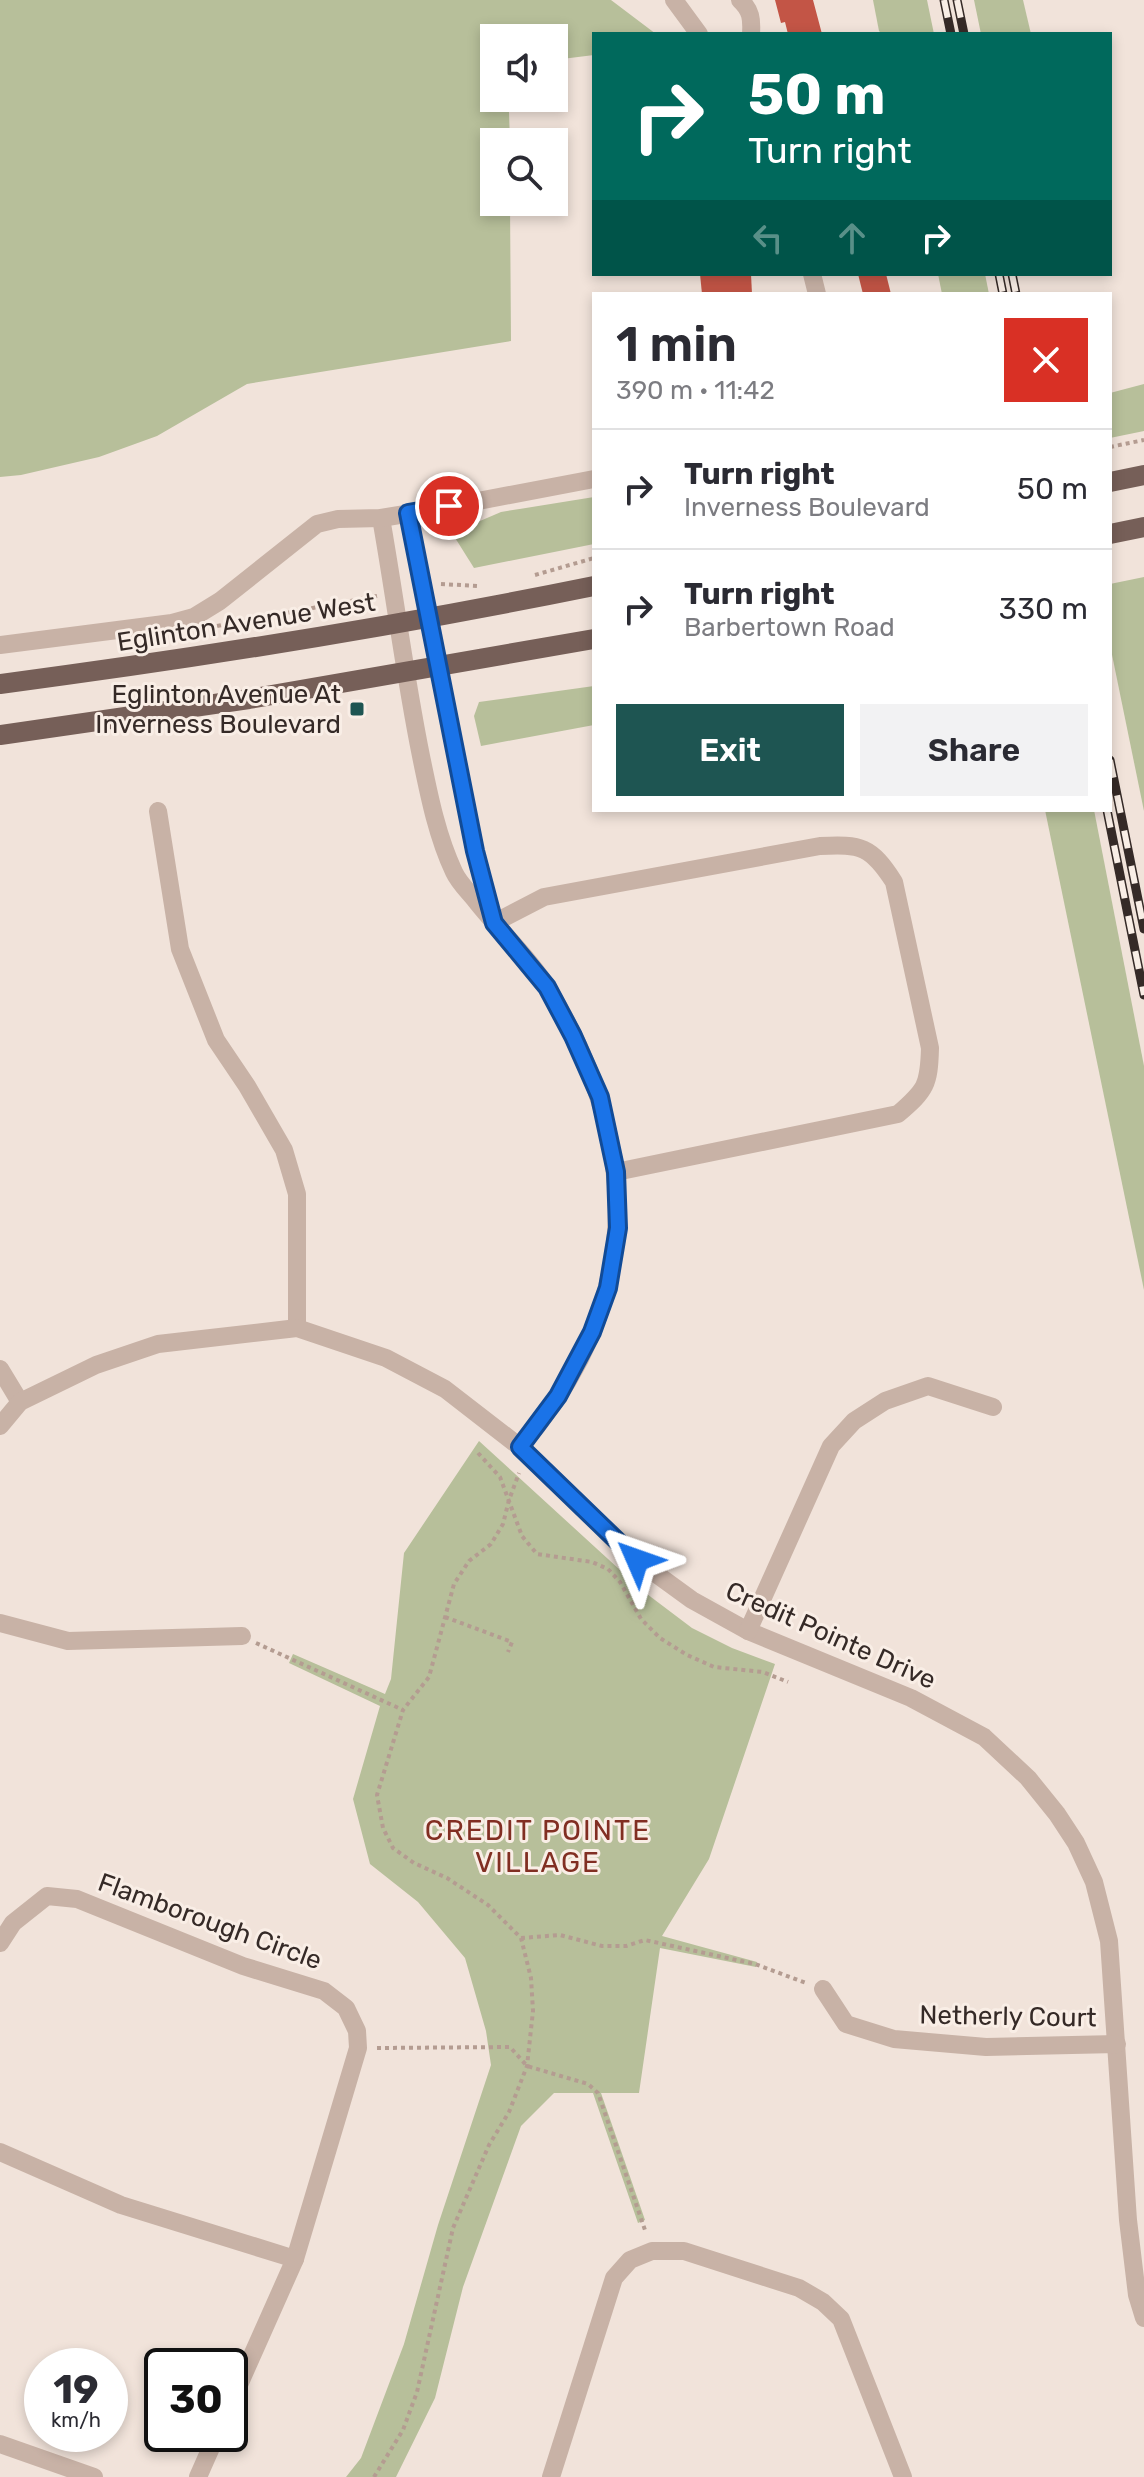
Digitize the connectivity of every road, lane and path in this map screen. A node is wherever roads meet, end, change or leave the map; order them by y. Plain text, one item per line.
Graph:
1 (674, 0) edge
2 (740, 0) edge
3 (698, 32) edge
4 (751, 32) edge
5 (1144, 440) edge
6 (1112, 447) edge
7 (1144, 475) edge
8 (592, 479) edge
9 (1112, 482) edge
10 (408, 513) junction
11 (381, 518) junction
12 (1144, 527) edge
13 (1112, 534) edge
14 (592, 559) edge
15 (525, 579) dead end
16 (443, 584) dead end
17 (487, 585) dead end
18 (592, 586) edge
19 (369, 598) dead end
20 (428, 619) junction
21 (213, 623) dead end
22 (399, 624) junction
23 (592, 639) edge
24 (0, 645) edge
25 (439, 667) junction
26 (406, 673) junction
27 (0, 684) edge
28 (0, 735) edge
29 (158, 811) dead end
30 (494, 923) junction
31 (616, 1172) junction
32 (297, 1328) junction
33 (0, 1369) edge
34 (20, 1402) junction
35 (993, 1407) dead end
36 (0, 1426) edge
37 (520, 1447) junction
38 (478, 1453) dead end
39 (520, 1471) dead end
40 (509, 1500) junction
41 (445, 1617) junction
42 (0, 1623) edge
43 (748, 1631) junction
44 (242, 1636) joint
45 (508, 1652) dead end
46 (788, 1682) dead end
47 (403, 1710) junction
48 (521, 1938) junction
49 (0, 1943) edge
50 (823, 1989) joint
51 (1117, 2044) junction
52 (358, 2048) junction
53 (527, 2066) junction
54 (0, 2152) edge
55 (652, 2251) junction
56 (295, 2259) junction
57 (1144, 2318) edge
58 (248, 2365) edge
59 (0, 2444) edge
60 (209, 2452) edge
61 (94, 2477) edge
62 (198, 2477) edge
63 (374, 2477) edge
64 (551, 2477) edge
65 (903, 2477) edge

1 - 3 street
2 - 4 street
5 - 6 path
7 - 9 main road
8 - 10 street
10 - 11 street
10 - 20 street
11 - 22 street
11 - 24 street
12 - 13 main road
14 - 15 path
16 - 17 path
18 - 20 main road, Eglinton Avenue West
19 - 21 path
20 - 22 main road, Eglinton Avenue West
20 - 25 street
22 - 26 street
22 - 27 main road, Eglinton Avenue West
23 - 25 main road
25 - 26 main road
25 - 30 street
26 - 28 main road
26 - 30 street
29 - 32 street
30 - 31 street
30 - 31 street
31 - 37 street
32 - 34 street, Credit Pointe Drive
32 - 37 street, Credit Pointe Drive
33 - 34 street
34 - 36 street, Credit Pointe Drive
35 - 43 street
37 - 43 street, Credit Pointe Drive
38 - 40 path
39 - 40 path
40 - 41 path
40 - 46 path
41 - 45 path
41 - 47 path
42 - 44 street
43 - 51 street, Credit Pointe Drive
44 - 47 path
47 - 48 path
48 - 50 path
48 - 53 path
49 - 52 street, Flamborough Circle
50 - 51 street, Netherly Court
51 - 57 street, Credit Pointe Drive
52 - 53 path
52 - 56 street
53 - 55 path
53 - 63 path
54 - 56 street
55 - 64 street
55 - 65 street
56 - 58 street
59 - 61 street
60 - 62 street

